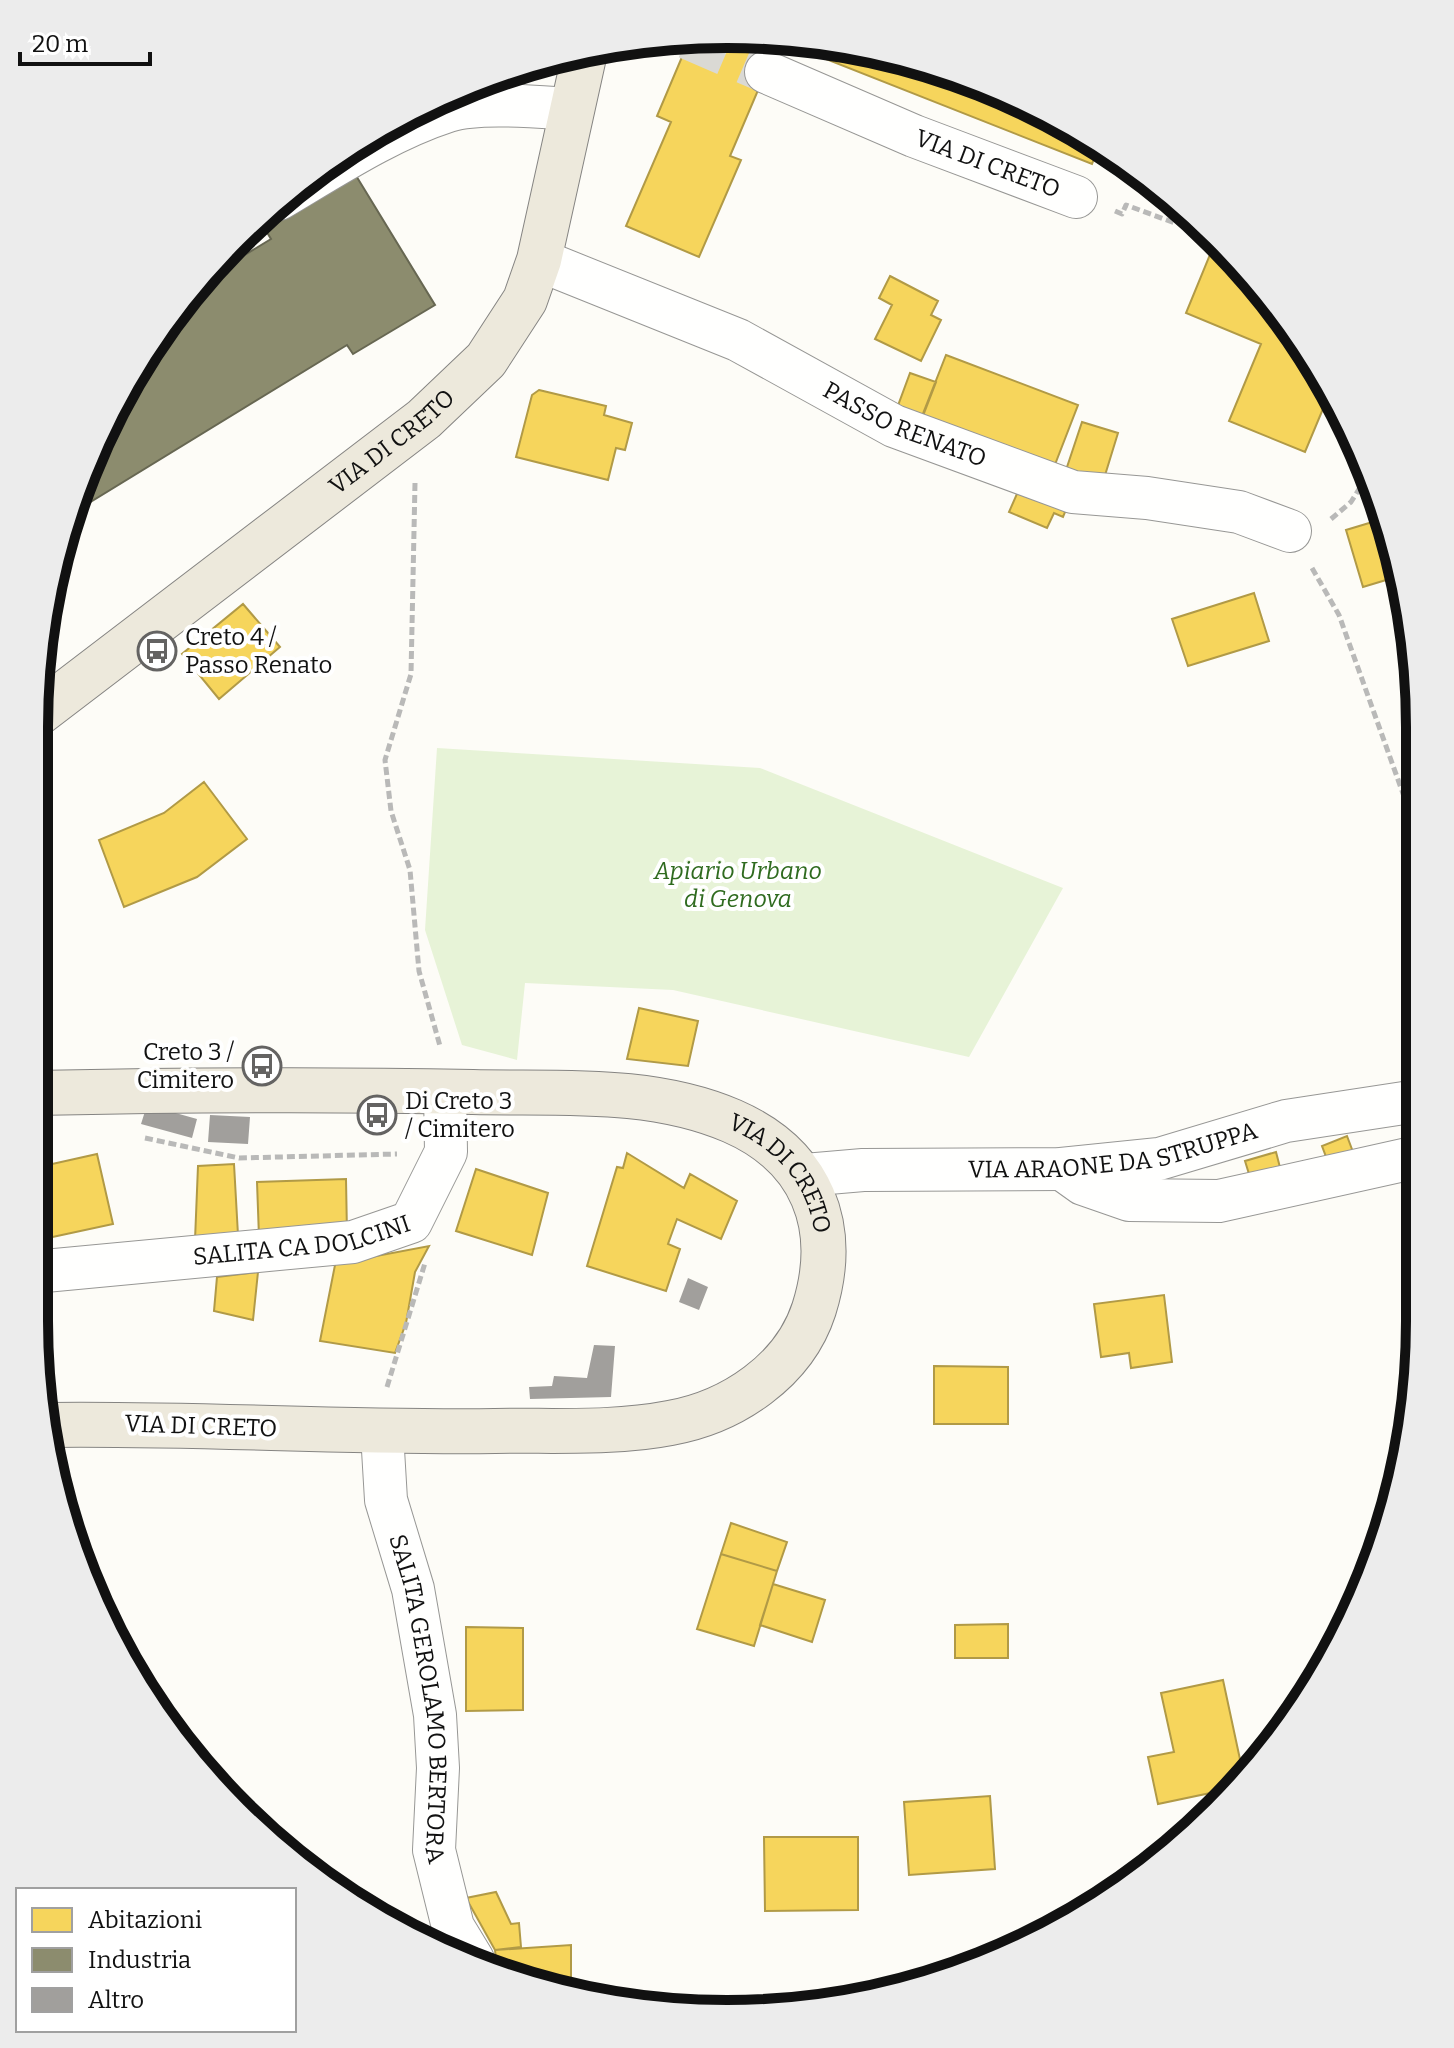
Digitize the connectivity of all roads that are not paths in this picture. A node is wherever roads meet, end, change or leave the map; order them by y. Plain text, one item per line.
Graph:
1 (582, 64) edge
2 (766, 72) tunnel mouth
3 (571, 109) junction
4 (388, 139) edge
5 (1076, 197) dead end
6 (539, 260) junction
7 (1290, 531) road end
8 (49, 698) edge
9 (445, 1091) junction
10 (48, 1093) edge
11 (1406, 1103) edge
12 (1406, 1159) edge
13 (1061, 1169) junction
14 (805, 1175) junction
15 (48, 1271) edge
16 (56, 1425) edge
17 (382, 1433) junction
18 (465, 1947) edge

1 - 3 main road, VIA DI CRETO
2 - 5 street, VIA DI CRETO
3 - 4 street
3 - 6 main road, VIA DI CRETO
6 - 7 street, PASSO RENATO
6 - 8 main road, VIA DI CRETO
9 - 10 main road, VIA DI CRETO
9 - 14 main road, VIA DI CRETO
9 - 15 street, SALITA CA DOLCINI
11 - 13 street, VIA ARAONE DA STRUPPA
12 - 13 street
13 - 14 street, VIA ARAONE DA STRUPPA
14 - 17 main road, VIA DI CRETO
16 - 17 main road, VIA DI CRETO
17 - 18 street, SALITA GEROLAMO BERTORA

